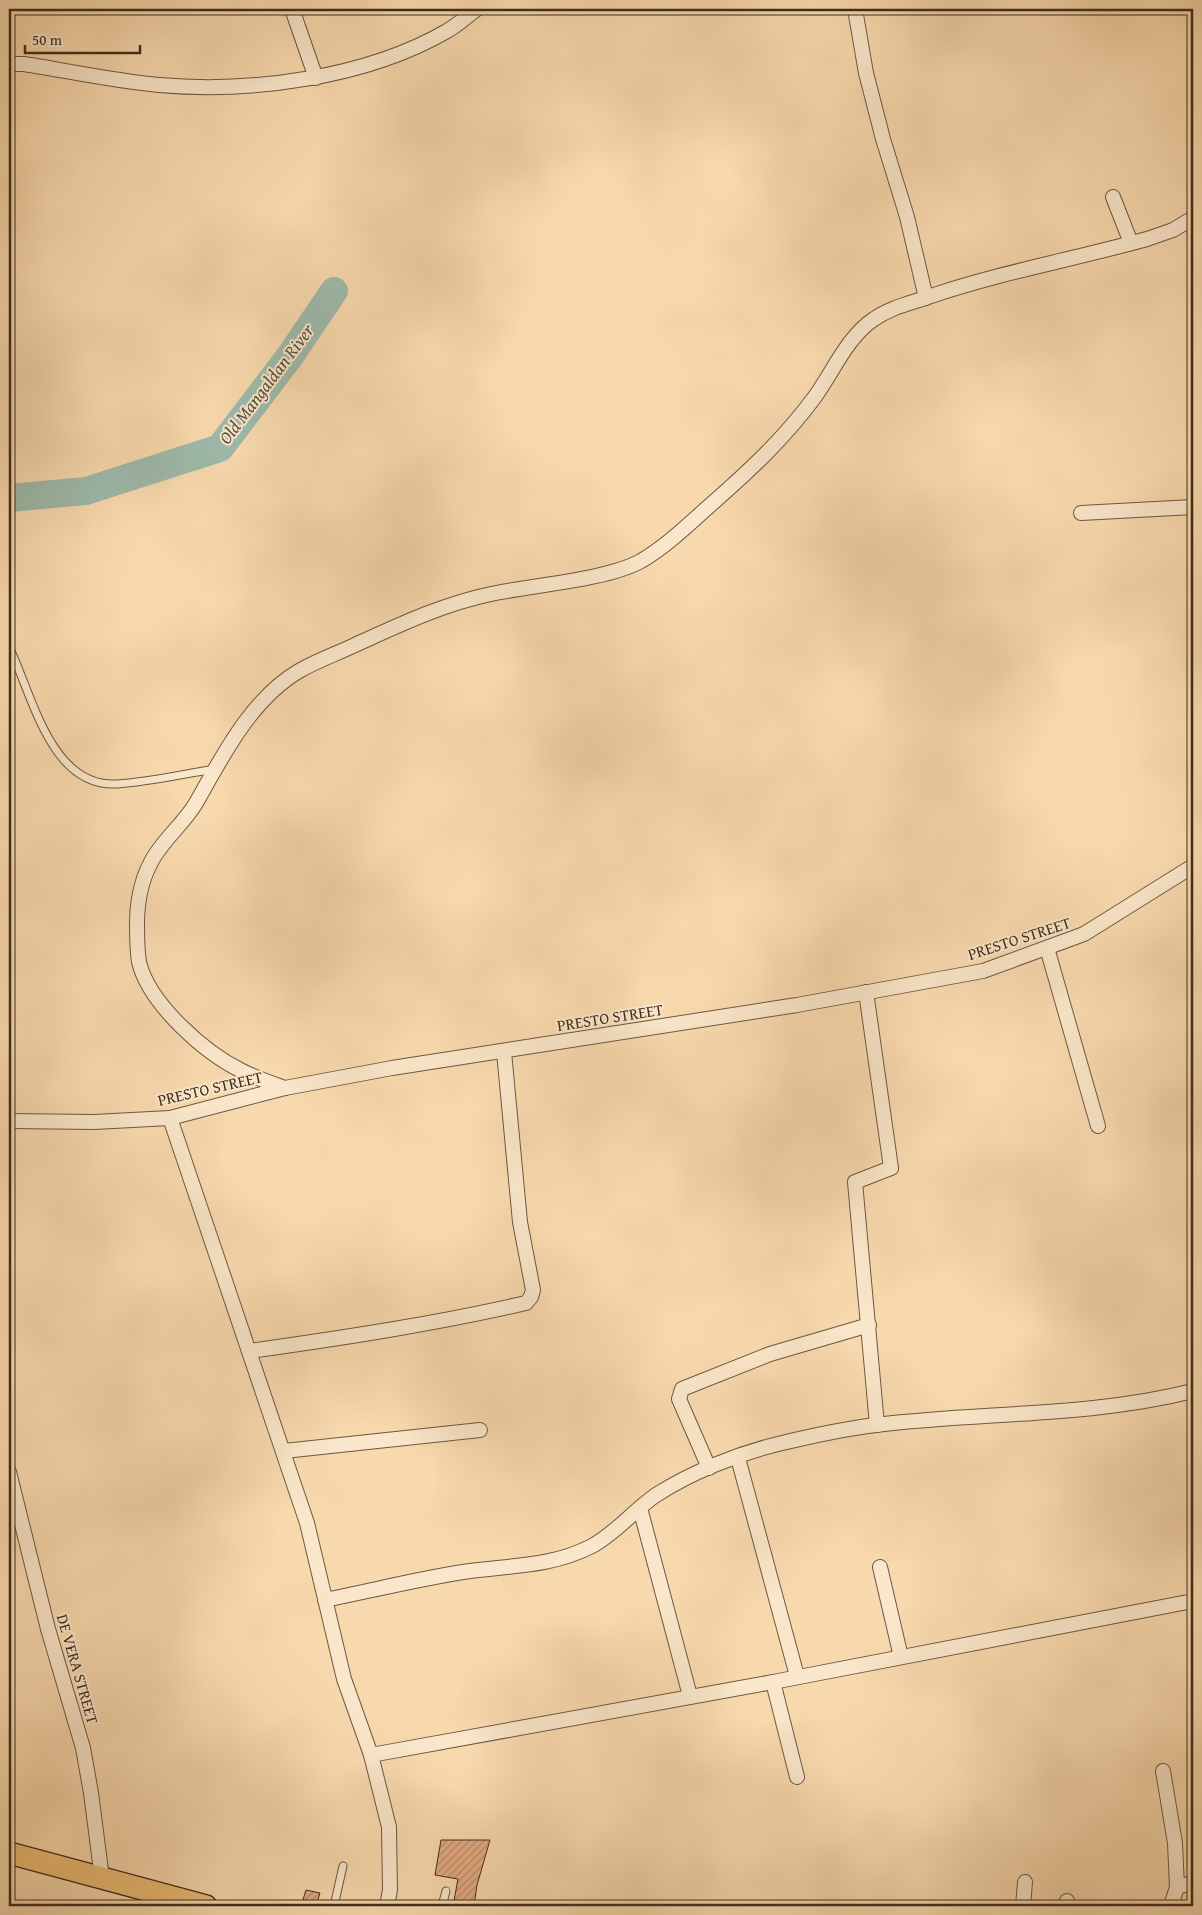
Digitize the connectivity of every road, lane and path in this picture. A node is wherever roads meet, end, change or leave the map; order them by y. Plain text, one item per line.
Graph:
1 (292, 9) edge
2 (478, 9) edge
3 (855, 9) edge
4 (9, 64) edge
5 (316, 78) junction
6 (1113, 197) dead end
7 (1193, 218) edge
8 (1131, 243) junction
9 (926, 298) junction
10 (1193, 506) edge
11 (1081, 513) dead end
12 (9, 647) edge
13 (215, 769) junction
14 (1193, 866) edge
15 (1047, 948) junction
16 (866, 992) junction
17 (504, 1052) junction
18 (285, 1088) junction
19 (170, 1118) junction
20 (9, 1121) edge
21 (1098, 1126) dead end
22 (869, 1325) junction
23 (250, 1351) junction
24 (1193, 1391) edge
25 (877, 1425) junction
26 (480, 1430) dead end
27 (284, 1451) junction
28 (738, 1458) junction
29 (709, 1468) junction
30 (9, 1472) edge
31 (640, 1508) junction
32 (880, 1567) dead end
33 (325, 1600) junction
34 (1193, 1601) edge
35 (901, 1657) junction
36 (797, 1676) junction
37 (773, 1682) junction
38 (690, 1696) junction
39 (371, 1754) junction
40 (1163, 1771) dead end
41 (797, 1777) dead end
42 (9, 1853) edge
43 (344, 1866) dead end
44 (102, 1878) junction
45 (1024, 1882) dead end
46 (1193, 1883) edge
47 (1177, 1887) junction
48 (446, 1891) dead end
49 (206, 1906) edge
50 (334, 1906) edge
51 (387, 1906) edge
52 (442, 1906) edge
53 (1023, 1906) edge
54 (1171, 1906) edge

1 - 5 street
2 - 5 street
3 - 9 street
4 - 5 street
6 - 8 street
7 - 8 street
8 - 9 street
9 - 13 street
10 - 11 street
12 - 13 lane
13 - 18 street
14 - 15 street, PRESTO STREET
15 - 16 street, PRESTO STREET
15 - 21 street
16 - 17 street, PRESTO STREET
16 - 22 street
17 - 18 street, PRESTO STREET
17 - 23 street
18 - 19 street, PRESTO STREET
19 - 20 street, PRESTO STREET
19 - 23 street
22 - 25 street
22 - 29 street
23 - 27 street
24 - 25 street
25 - 28 street
26 - 27 street
27 - 33 street
28 - 29 street
28 - 36 street
29 - 31 street
30 - 44 street, DE VERA STREET
31 - 33 street
31 - 38 street
32 - 35 street
33 - 39 street
34 - 35 street
35 - 36 street
36 - 37 street
37 - 38 street
37 - 41 street
38 - 39 street
39 - 51 street
40 - 47 street
42 - 44 main road
43 - 50 lane
44 - 49 main road
45 - 53 street
46 - 47 street
47 - 54 street
48 - 52 lane

